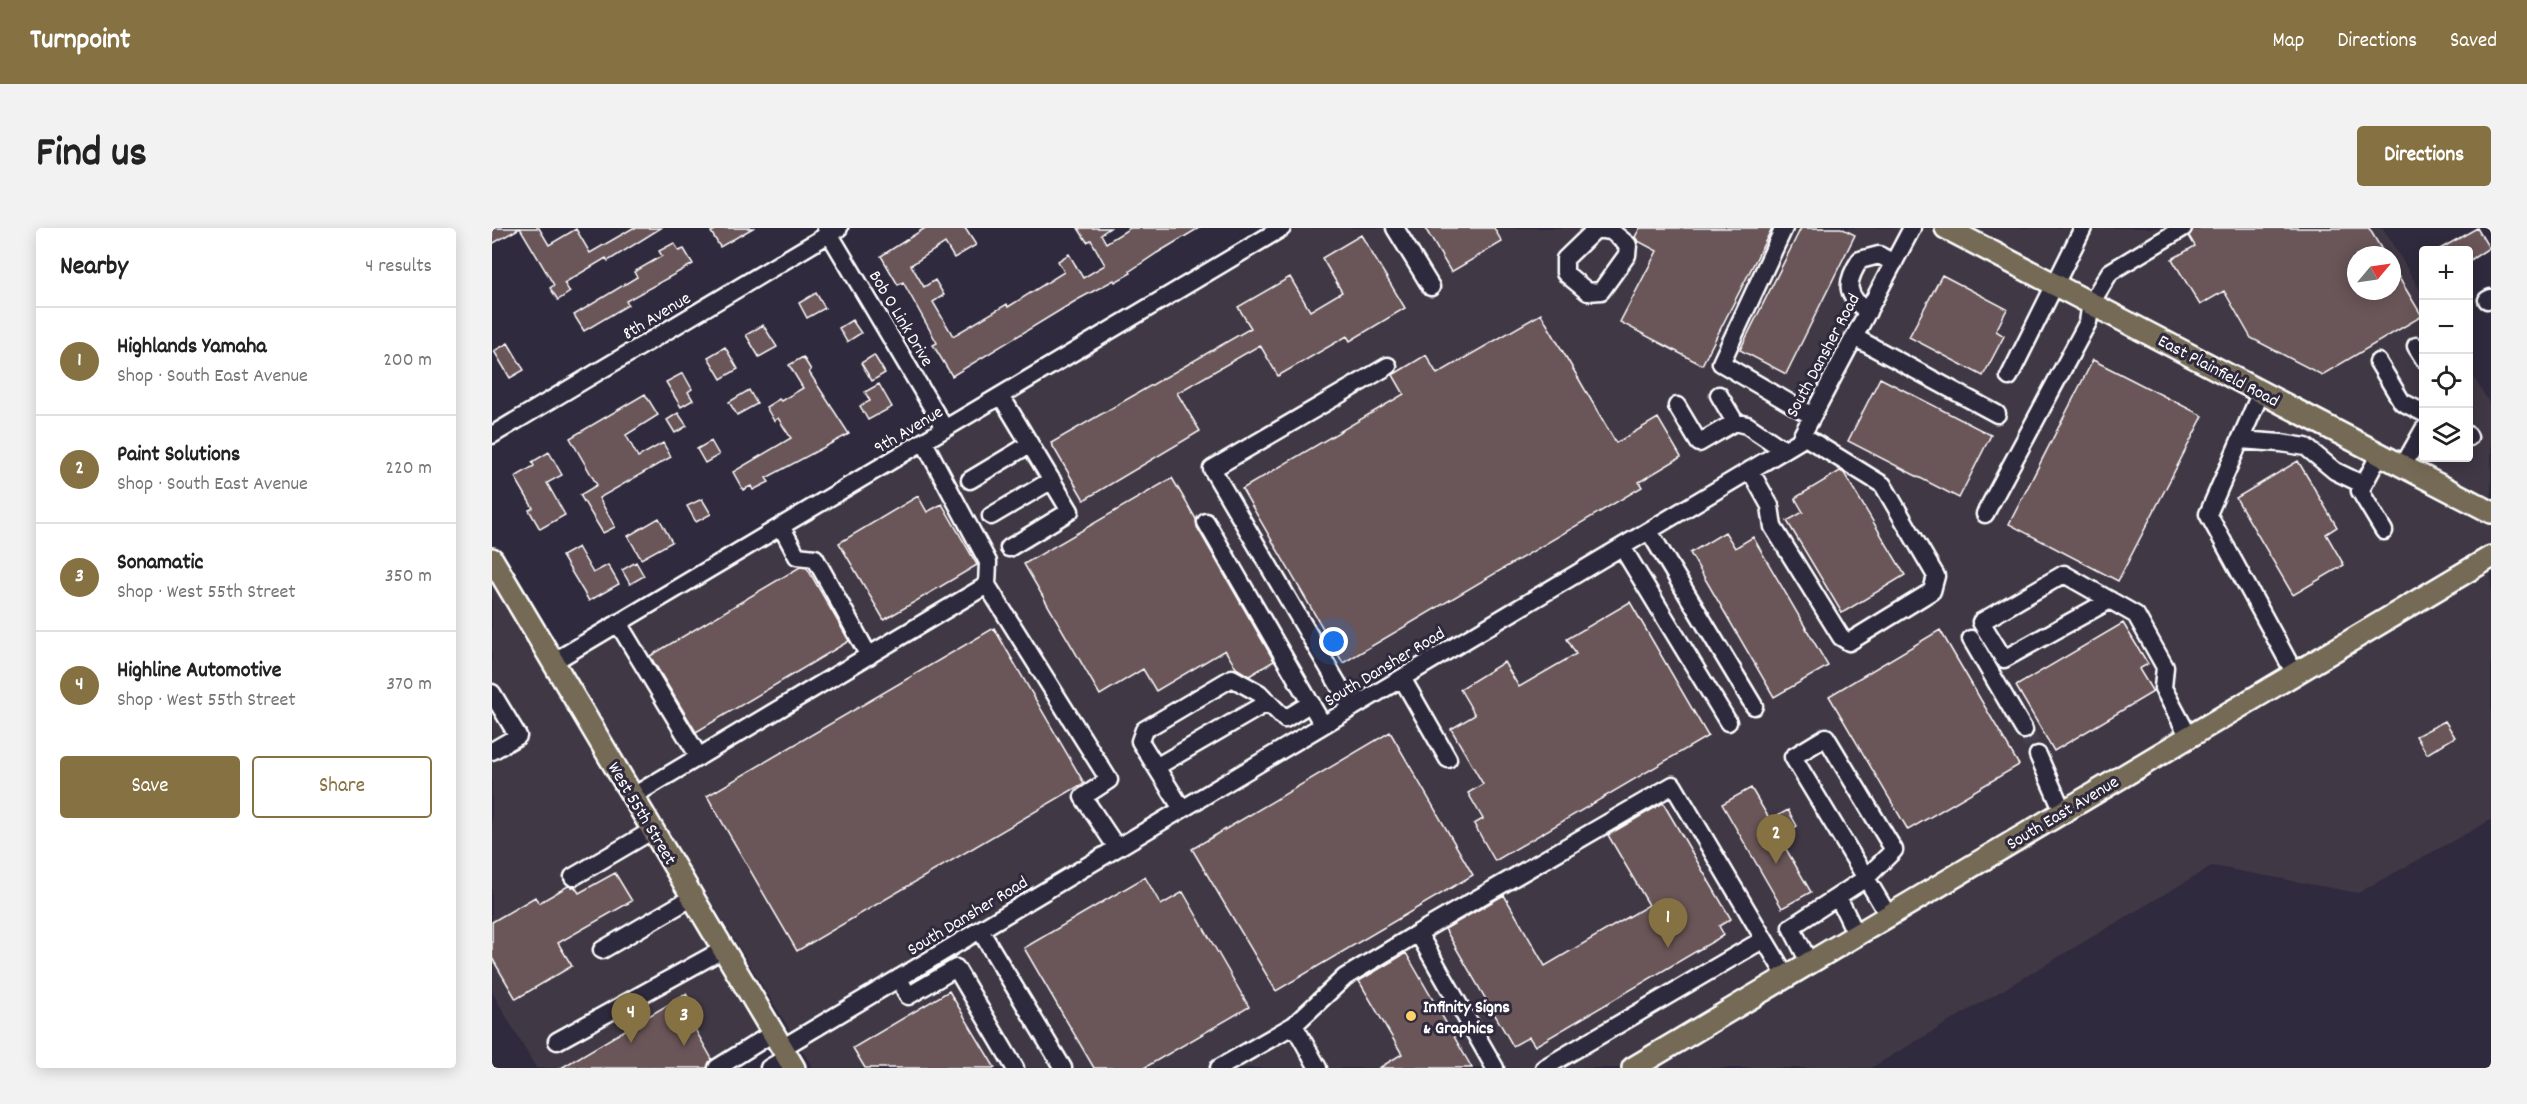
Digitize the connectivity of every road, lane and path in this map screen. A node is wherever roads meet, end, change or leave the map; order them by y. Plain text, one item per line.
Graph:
1 (1282, 228) edge
2 (1395, 228) edge
3 (1784, 228) edge
4 (1912, 228) edge
5 (1946, 228) edge
6 (2083, 228) edge
7 (2183, 228) edge
8 (831, 230) edge
9 (1894, 263) junction
10 (2055, 285) junction
11 (1431, 287) dead end
12 (2091, 303) junction
13 (1868, 312) junction
14 (1854, 337) junction
15 (2378, 362) dead end
16 (1388, 366) dead end
17 (2009, 376) dead end
18 (2261, 392) junction
19 (1719, 395) dead end
20 (1001, 396) junction
21 (1677, 406) dead end
22 (2419, 410) edge
23 (1997, 414) dead end
24 (1812, 416) junction
25 (1735, 422) junction
26 (945, 429) junction
27 (492, 435) edge
28 (1802, 435) junction
29 (2419, 438) edge
30 (2240, 440) junction
31 (924, 442) junction
32 (1030, 444) junction
33 (1784, 450) junction
34 (2379, 454) junction
35 (2403, 466) junction
36 (1750, 470) junction
37 (970, 480) dead end
38 (1052, 480) junction
39 (2362, 484) junction
40 (2491, 512) edge
41 (1985, 514) dead end
42 (991, 516) dead end
43 (1206, 522) dead end
44 (781, 526) junction
45 (1649, 531) junction
46 (2384, 531) dead end
47 (1622, 546) junction
48 (1009, 548) dead end
49 (2491, 557) edge
50 (495, 569) edge
51 (987, 585) junction
52 (2110, 600) junction
53 (618, 623) junction
54 (1971, 639) dead end
55 (869, 656) junction
56 (553, 662) junction
57 (2295, 674) junction
58 (1402, 678) junction
59 (492, 693) edge
60 (1268, 702) junction
61 (1311, 703) junction
62 (1754, 706) dead end
63 (1352, 708) junction
64 (1728, 722) dead end
65 (1323, 725) junction
66 (2024, 730) tunnel mouth
67 (2189, 737) junction
68 (492, 751) edge
69 (2038, 755) tunnel mouth
70 (699, 757) junction
71 (1448, 759) dead end
72 (1156, 767) junction
73 (633, 796) junction
74 (1182, 809) junction
75 (2063, 812) junction
76 (653, 830) junction
77 (1117, 848) junction
78 (573, 877) dead end
79 (1866, 878) junction
80 (693, 897) junction
81 (1838, 897) junction
82 (1888, 915) junction
83 (980, 930) junction
84 (1418, 933) junction
85 (1856, 934) junction
86 (1764, 939) junction
87 (724, 949) junction
88 (602, 950) dead end
89 (1809, 962) junction
90 (1786, 976) junction
91 (899, 978) junction
92 (1294, 1025) junction
93 (557, 1041) dead end
94 (784, 1052) edge
95 (717, 1068) edge
96 (769, 1068) edge
97 (1015, 1068) edge
98 (1063, 1068) edge
99 (1219, 1068) edge
100 (1318, 1068) edge
101 (1495, 1068) edge
102 (1544, 1068) edge
103 (1633, 1068) edge

1 - 20 street, 9th Avenue
2 - 11 street
3 - 24 street
4 - 9 street, South Dansher Road
5 - 10 main road, East Plainfield Road
6 - 10 street
7 - 12 street
8 - 26 street, Bob O Link Drive
8 - 27 street, 8th Avenue
9 - 13 street, South Dansher Road
9 - 13 street
10 - 12 main road, East Plainfield Road
10 - 17 street
12 - 18 main road, East Plainfield Road
12 - 41 street
13 - 14 street, South Dansher Road
14 - 23 street
14 - 24 street, South Dansher Road
15 - 22 street
16 - 63 street
18 - 30 street
18 - 34 main road, East Plainfield Road
19 - 25 street
20 - 26 street, 9th Avenue
20 - 32 street
21 - 25 street
24 - 28 street, South Dansher Road
25 - 33 street
26 - 31 street, 9th Avenue
28 - 33 street, South Dansher Road
28 - 36 street
29 - 35 street
30 - 39 street
30 - 57 street
31 - 44 street, 9th Avenue
31 - 51 street
32 - 37 street
32 - 38 street
33 - 36 street, South Dansher Road
34 - 35 main road, East Plainfield Road
34 - 39 street
35 - 40 main road, East Plainfield Road
36 - 45 street, South Dansher Road
38 - 42 street
38 - 48 street
39 - 46 street
43 - 61 street
44 - 53 street, 9th Avenue
44 - 55 street
45 - 47 street, South Dansher Road
45 - 62 street
47 - 58 street, South Dansher Road
47 - 64 street
49 - 57 main road, South East Avenue
50 - 56 main road, West 55th Street
51 - 55 street
51 - 77 street
52 - 52 street
52 - 67 street
53 - 56 street, 9th Avenue
53 - 70 street
54 - 66 street
55 - 70 street
56 - 73 main road, West 55th Street
57 - 67 main road, South East Avenue
58 - 63 street, South Dansher Road
58 - 71 street
59 - 68 street
60 - 61 street
60 - 72 street
60 - 72 street
61 - 65 street
63 - 65 street, South Dansher Road
65 - 74 street, South Dansher Road
67 - 75 main road, South East Avenue
69 - 75 street
70 - 73 street
72 - 74 street
73 - 76 main road, West 55th Street
74 - 77 street, South Dansher Road
75 - 82 main road, South East Avenue
76 - 78 street
76 - 80 main road, West 55th Street
77 - 83 street, South Dansher Road
79 - 79 street
79 - 81 street
79 - 82 street
80 - 87 main road, West 55th Street
80 - 88 street
81 - 85 street
81 - 89 street
82 - 85 main road, South East Avenue
83 - 91 street, South Dansher Road
83 - 98 street
84 - 86 street
84 - 92 street
84 - 101 street
85 - 89 main road, South East Avenue
86 - 90 street
86 - 102 street
87 - 93 street
87 - 94 main road, West 55th Street
89 - 90 main road, South East Avenue
90 - 103 main road, South East Avenue
91 - 94 street, South Dansher Road
91 - 97 street
92 - 99 street
92 - 100 street
94 - 95 street
94 - 96 street

